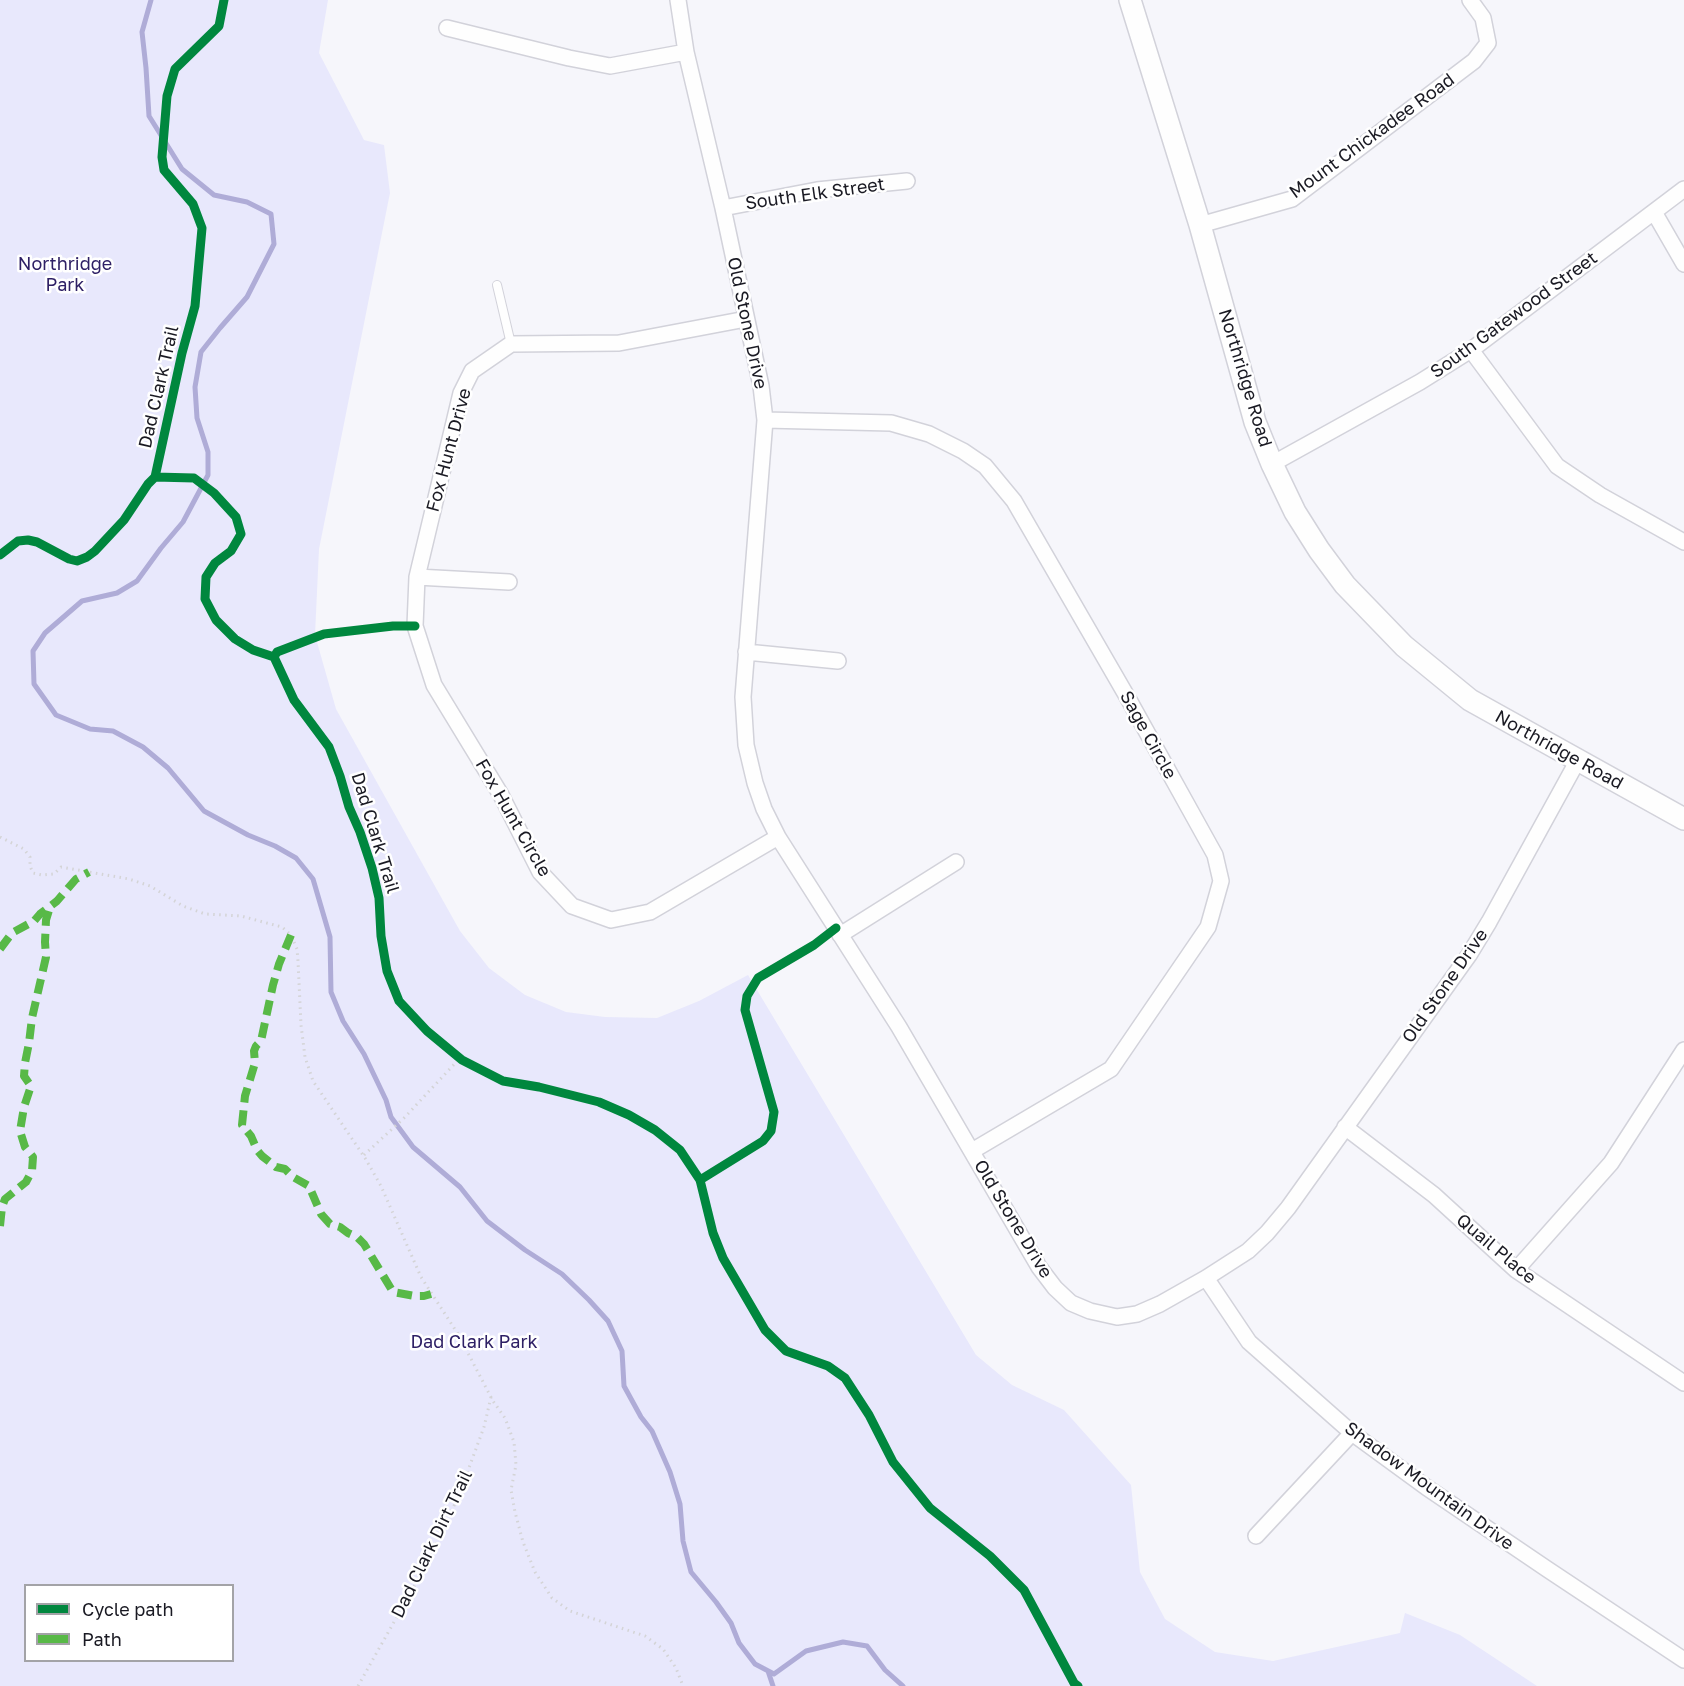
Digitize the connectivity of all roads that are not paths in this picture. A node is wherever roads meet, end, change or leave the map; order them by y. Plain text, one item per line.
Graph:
1 (678, 0) edge
2 (1130, 0) edge
3 (1470, 0) edge
4 (447, 28) dead end
5 (686, 52) junction
6 (907, 181) dead end
7 (1684, 189) edge
8 (723, 208) junction
9 (1654, 212) junction
10 (1200, 225) junction
11 (1684, 264) edge
12 (497, 285) dead end
13 (746, 319) junction
14 (511, 344) junction
15 (1471, 350) junction
16 (765, 420) junction
17 (1272, 464) junction
18 (1684, 542) edge
19 (417, 577) junction
20 (509, 582) dead end
21 (746, 652) junction
22 (838, 661) dead end
23 (1578, 760) junction
24 (1684, 819) edge
25 (778, 837) junction
26 (956, 862) dead end
27 (840, 935) junction
28 (1684, 1050) edge
29 (1345, 1127) junction
30 (972, 1151) junction
31 (1516, 1270) junction
32 (1206, 1278) junction
33 (1684, 1383) edge
34 (1352, 1433) junction
35 (1256, 1536) dead end
36 (1684, 1660) edge

1 - 5 street, Old Stone Drive
2 - 10 street, Northridge Road
3 - 10 street, Mount Chickadee Road
4 - 5 street
5 - 8 street, Old Stone Drive
6 - 8 street, South Elk Street
7 - 9 street, South Gatewood Street
8 - 13 street, Old Stone Drive
9 - 11 street
9 - 15 street, South Gatewood Street
10 - 17 street, Northridge Road
12 - 14 lane
13 - 14 street
13 - 16 street, Old Stone Drive
14 - 19 street, Fox Hunt Drive
15 - 17 street, South Gatewood Street
15 - 18 street
16 - 21 street, Old Stone Drive
16 - 30 street, Sage Circle
17 - 23 street, Northridge Road
19 - 20 street
19 - 25 street, Fox Hunt Circle
21 - 22 street
21 - 25 street, Old Stone Drive
23 - 24 street, Northridge Road
23 - 29 street, Old Stone Drive
25 - 27 street, Old Stone Drive
26 - 27 street
27 - 30 street, Old Stone Drive
28 - 31 street
29 - 31 street, Quail Place
29 - 32 street, Old Stone Drive
30 - 32 street, Old Stone Drive
31 - 33 street, Quail Place
32 - 34 street, Shadow Mountain Drive
34 - 35 street
34 - 36 street, Shadow Mountain Drive

